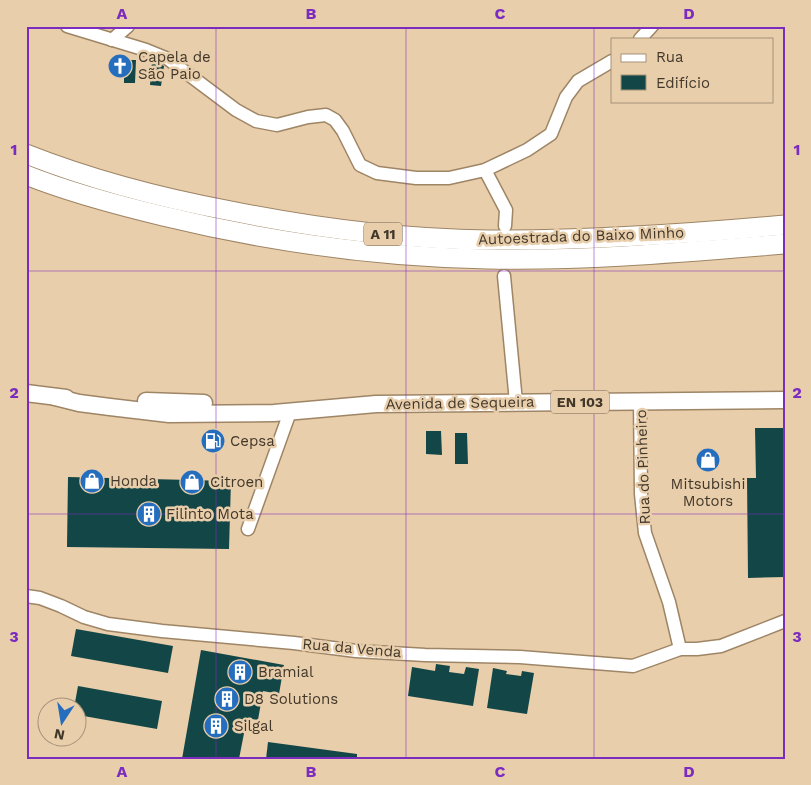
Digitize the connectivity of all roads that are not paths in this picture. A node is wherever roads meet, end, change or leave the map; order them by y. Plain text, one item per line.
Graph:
1 (67, 26) edge
2 (128, 26) edge
3 (652, 26) edge
4 (641, 38) edge
5 (112, 40) junction
6 (611, 62) edge
7 (26, 154) edge
8 (485, 170) junction
9 (26, 175) edge
10 (785, 225) edge
11 (504, 226) dead end
12 (785, 244) edge
13 (504, 276) dead end
14 (26, 393) edge
15 (55, 397) junction
16 (640, 400) junction
17 (785, 400) edge
18 (516, 402) junction
19 (376, 404) junction
20 (290, 412) junction
21 (248, 529) dead end
22 (26, 596) edge
23 (785, 621) edge
24 (680, 649) junction

1 - 5 street
2 - 5 street
3 - 4 street
5 - 8 street
6 - 8 street
7 - 10 highway, Autoestrada do Baixo Minho / A 11
8 - 11 street
9 - 12 highway, Autoestrada do Baixo Minho / A 11
13 - 18 street
14 - 15 main road, Avenida de Sequeira / EN 103
15 - 19 main road, Avenida de Sequeira / EN 103
15 - 20 main road, Avenida de Sequeira / EN 103
16 - 17 main road, Avenida de Sequeira / EN 103
16 - 18 main road, Avenida de Sequeira / EN 103
16 - 24 street, Rua do Pinheiro
18 - 19 main road, Avenida de Sequeira / EN 103
19 - 20 main road, Avenida de Sequeira / EN 103
20 - 21 street
22 - 24 street, Rua da Venda
23 - 24 street, Rua da Venda

